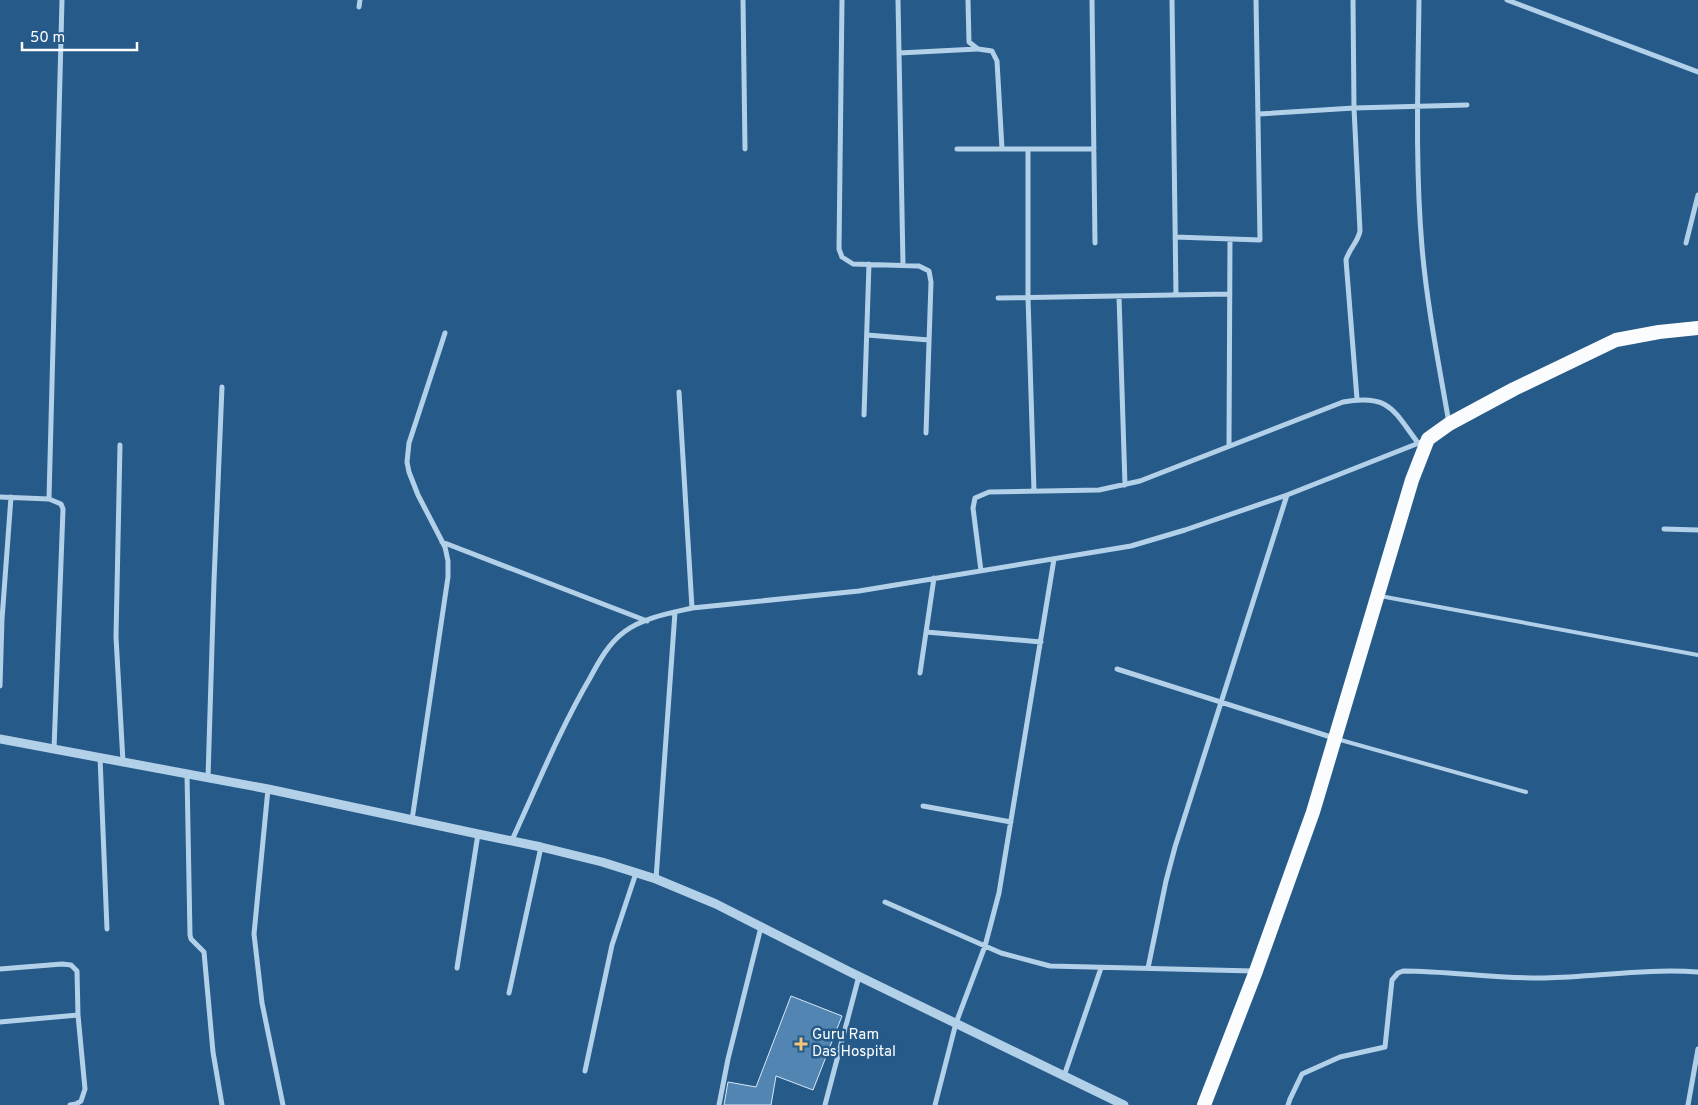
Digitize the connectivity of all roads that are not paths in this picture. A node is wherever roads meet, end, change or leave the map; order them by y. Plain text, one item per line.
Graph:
1 (62, 0) edge
2 (360, 0) edge
3 (743, 0) edge
4 (842, 0) edge
5 (898, 0) edge
6 (968, 0) edge
7 (1092, 0) edge
8 (1172, 0) edge
9 (1256, 0) edge
10 (1353, 0) edge
11 (1419, 0) edge
12 (1507, 0) edge
13 (359, 7) dead end
14 (978, 49) junction
15 (899, 53) junction
16 (1698, 72) edge
17 (1467, 105) dead end
18 (1418, 107) junction
19 (1354, 108) junction
20 (1259, 114) junction
21 (745, 149) dead end
22 (957, 149) dead end
23 (1002, 149) junction
24 (1028, 149) junction
25 (1094, 149) junction
26 (1698, 195) edge
27 (1175, 237) junction
28 (1230, 239) junction
29 (1096, 243) dead end
30 (1686, 243) dead end
31 (869, 264) junction
32 (903, 265) junction
33 (1230, 294) junction
34 (1176, 295) junction
35 (1119, 296) junction
36 (1028, 297) junction
37 (998, 298) dead end
38 (1698, 328) edge
39 (444, 333) dead end
40 (866, 335) junction
41 (929, 340) junction
42 (222, 388) dead end
43 (679, 392) dead end
44 (1357, 399) junction
45 (864, 415) dead end
46 (1449, 424) junction
47 (926, 433) dead end
48 (1423, 441) junction
49 (120, 445) dead end
50 (1229, 446) junction
51 (1125, 485) junction
52 (1034, 491) junction
53 (1287, 495) junction
54 (0, 497) edge
55 (11, 497) junction
56 (49, 499) junction
57 (1664, 529) dead end
58 (1698, 530) edge
59 (442, 542) junction
60 (1054, 558) junction
61 (981, 570) junction
62 (934, 578) junction
63 (1377, 595) junction
64 (692, 608) junction
65 (675, 612) junction
66 (647, 621) junction
67 (926, 632) junction
68 (1040, 642) junction
69 (1698, 654) edge
70 (1118, 669) dead end
71 (920, 673) dead end
72 (0, 686) edge
73 (1221, 703) junction
74 (1334, 738) junction
75 (0, 739) edge
76 (54, 749) junction
77 (100, 757) junction
78 (123, 762) junction
79 (187, 774) junction
80 (208, 778) junction
81 (268, 789) junction
82 (1526, 792) dead end
83 (924, 806) dead end
84 (412, 820) junction
85 (1011, 822) junction
86 (478, 834) junction
87 (512, 840) junction
88 (541, 847) junction
89 (636, 873) junction
90 (656, 879) junction
91 (886, 902) dead end
92 (761, 927) junction
93 (107, 929) dead end
94 (986, 946) junction
95 (457, 968) dead end
96 (1101, 968) junction
97 (1148, 968) junction
98 (0, 969) edge
99 (1256, 971) junction
100 (1698, 972) edge
101 (859, 976) junction
102 (509, 992) dead end
103 (78, 1015) junction
104 (0, 1022) edge
105 (956, 1023) junction
106 (1698, 1049) edge
107 (1697, 1056) edge
108 (585, 1071) dead end
109 (1064, 1076) junction
110 (70, 1105) edge
111 (222, 1105) edge
112 (284, 1105) edge
113 (719, 1105) edge
114 (825, 1105) edge
115 (934, 1105) edge
116 (1124, 1105) edge
117 (1204, 1105) edge
118 (1288, 1105) edge
119 (1688, 1105) edge

1 - 56 street
2 - 13 street
3 - 21 street
4 - 31 street
5 - 15 street
6 - 14 street
7 - 25 street
8 - 27 street
9 - 20 street
10 - 19 street
11 - 18 street
12 - 16 street
14 - 15 street
14 - 23 street
15 - 32 street
17 - 18 street
18 - 19 street
18 - 46 street
19 - 20 street
19 - 44 street
20 - 28 street
22 - 23 street
23 - 24 street
24 - 25 street
24 - 36 street
25 - 29 street
26 - 30 street
27 - 28 street
27 - 34 street
28 - 33 street
31 - 32 street
31 - 40 street
32 - 41 street
33 - 34 street
33 - 50 street
34 - 35 street
35 - 36 street
35 - 51 street
36 - 37 street
36 - 52 street
38 - 46 highway
39 - 59 street
40 - 41 street
40 - 45 street
41 - 47 street
42 - 80 street
43 - 64 street
44 - 48 street
44 - 50 street
46 - 48 highway
48 - 53 street
48 - 63 highway
49 - 78 street
50 - 51 street
51 - 52 street
52 - 61 street
53 - 60 street
53 - 73 street
54 - 55 street
55 - 56 street
55 - 72 street
56 - 76 street
57 - 58 street
59 - 66 street
59 - 84 street
60 - 61 street
60 - 68 street
61 - 62 street
62 - 64 street
62 - 67 street
63 - 69 lane
63 - 74 highway
64 - 65 street
65 - 66 street
65 - 90 street
66 - 87 street
67 - 68 street
67 - 71 street
68 - 85 street
70 - 73 street
73 - 74 street
73 - 97 street
74 - 82 lane
74 - 99 highway
75 - 76 street
76 - 77 street
77 - 78 street
77 - 93 street
78 - 79 street
79 - 80 street
79 - 111 street
80 - 81 street
81 - 84 street
81 - 112 street
83 - 85 street
84 - 86 street
85 - 94 street
86 - 87 street
86 - 95 street
87 - 88 street
88 - 89 street
88 - 102 street
89 - 90 street
89 - 108 street
90 - 92 street
91 - 94 street
92 - 101 street
92 - 113 street
94 - 96 street
94 - 105 street
96 - 97 street
96 - 109 street
97 - 99 street
98 - 103 street
99 - 117 highway
100 - 118 street
101 - 105 street
101 - 114 street
103 - 104 street
103 - 110 street
105 - 109 street
105 - 115 street
106 - 107 street
107 - 119 street
109 - 116 street

